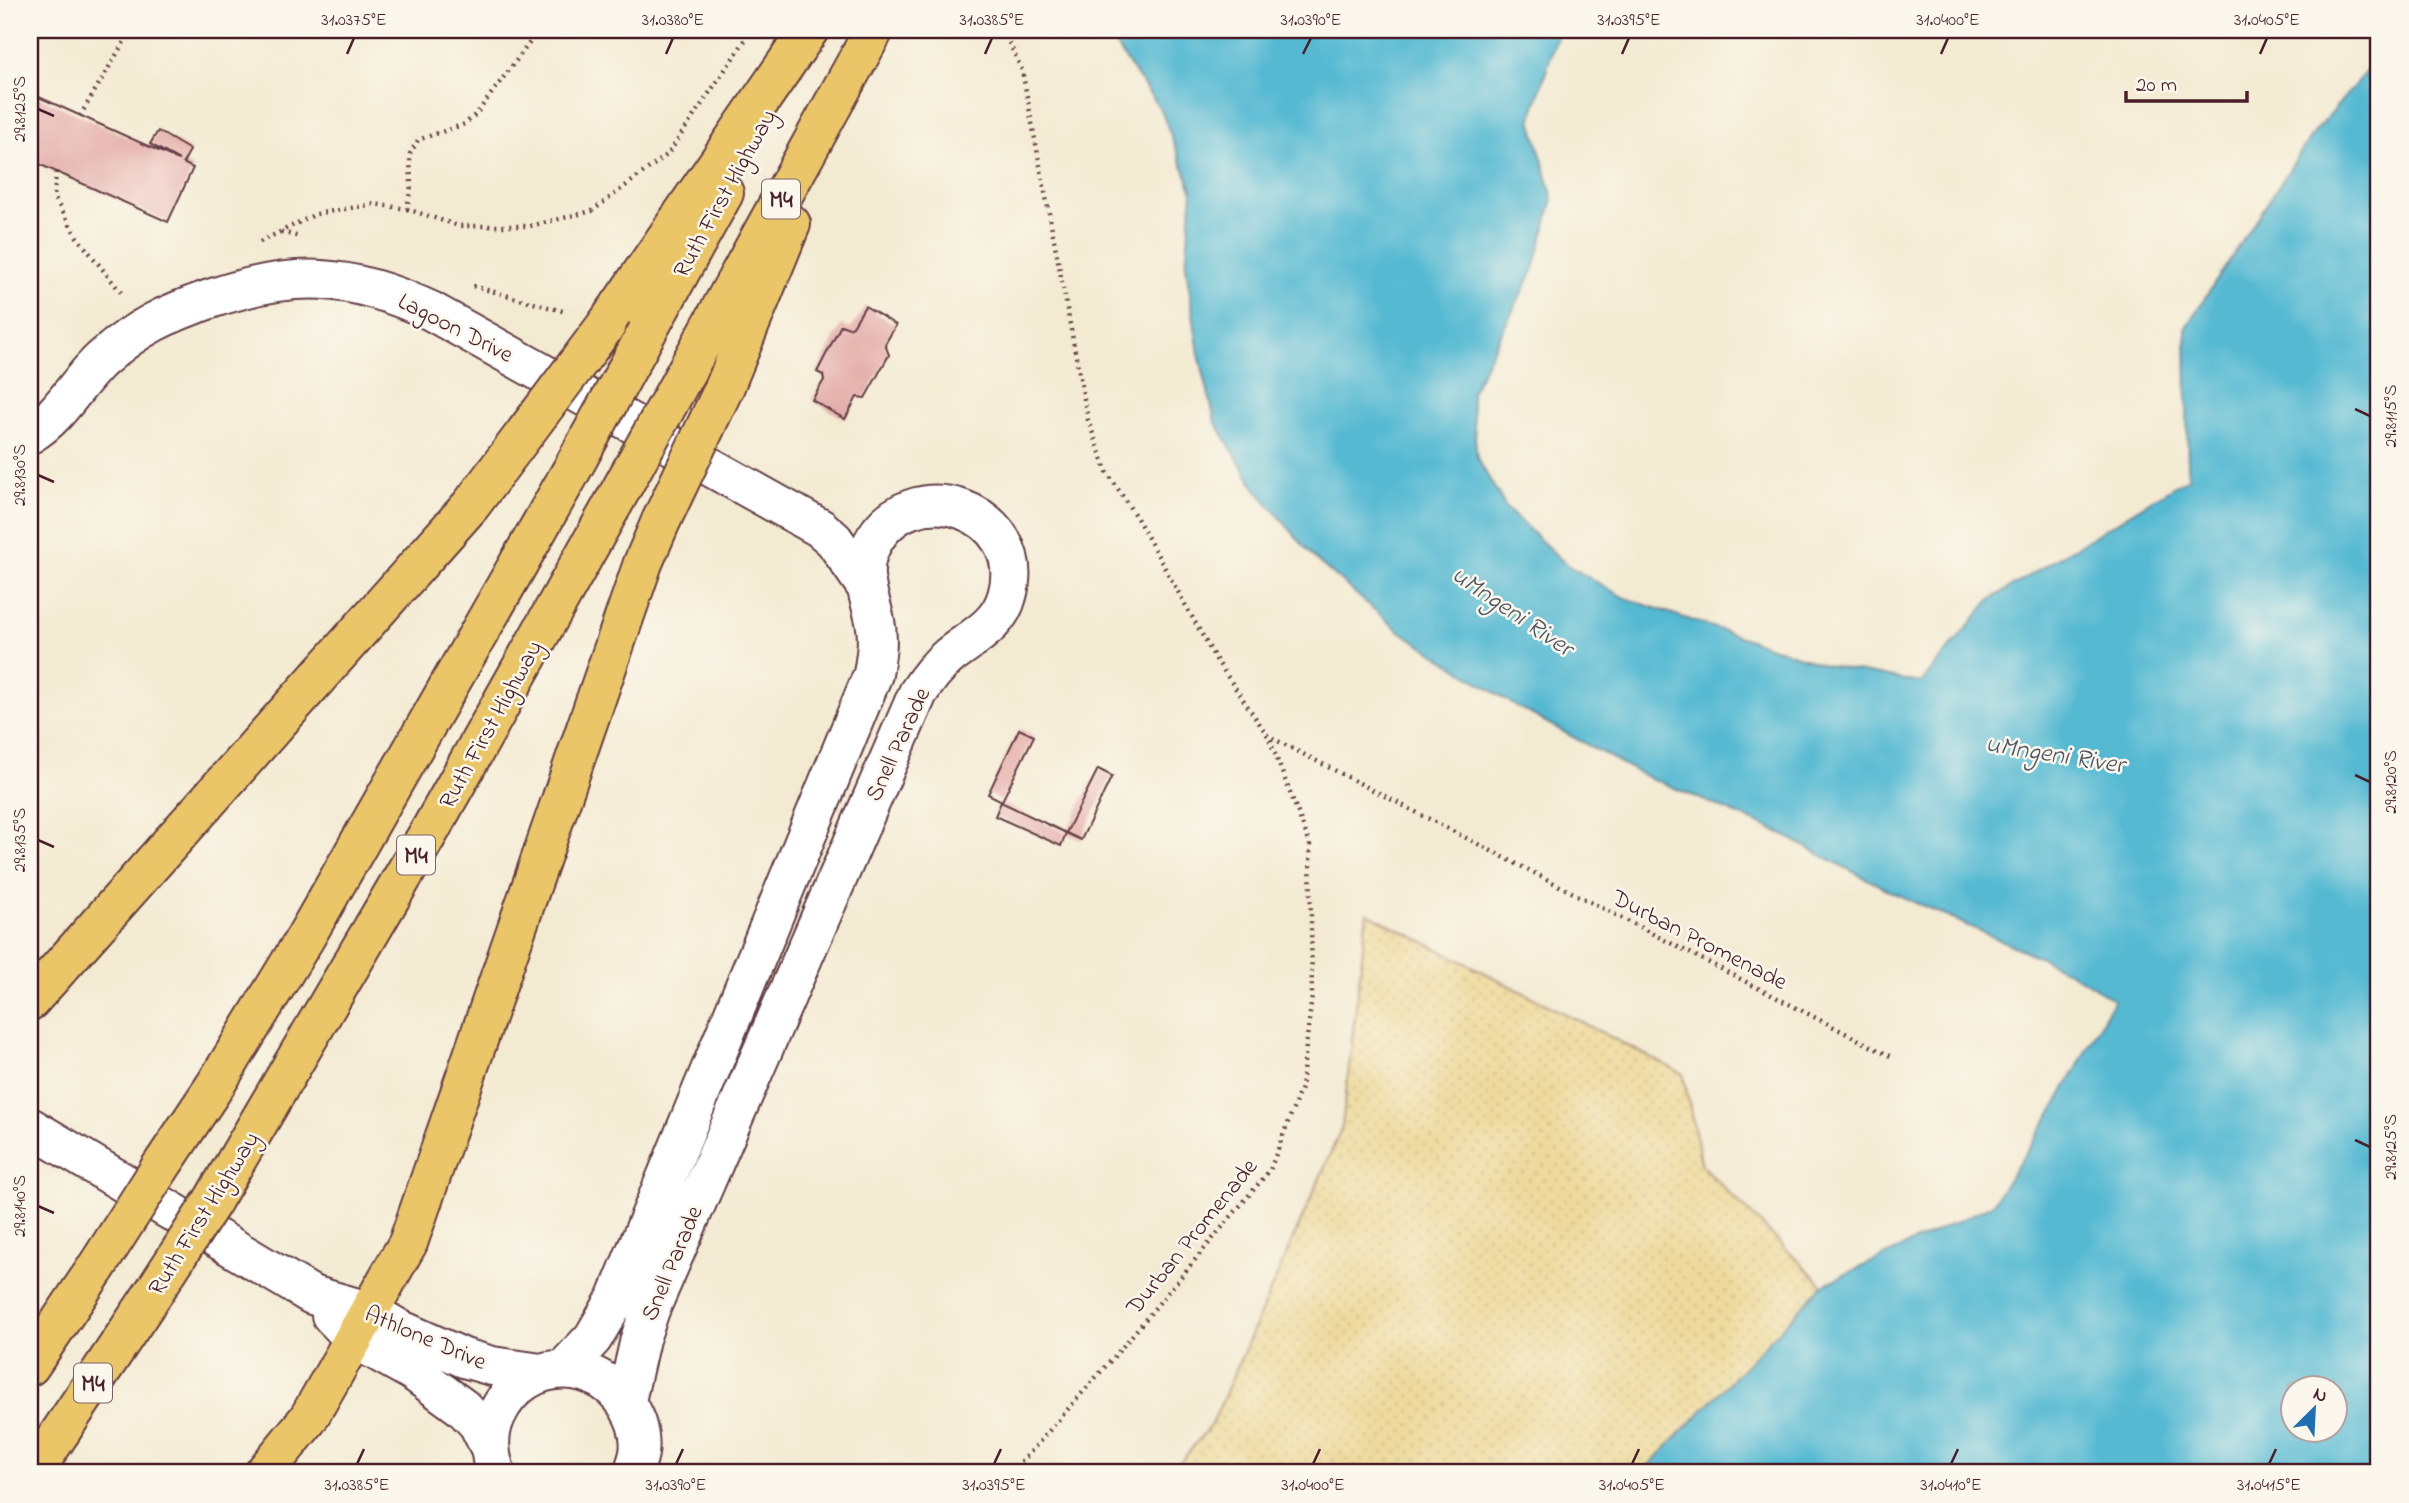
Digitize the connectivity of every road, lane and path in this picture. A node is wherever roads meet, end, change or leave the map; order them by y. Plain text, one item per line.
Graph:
1 (131, 30) edge
2 (538, 30) edge
3 (752, 30) edge
4 (809, 30) edge
5 (815, 30) edge
6 (874, 30) edge
7 (1003, 30) edge
8 (856, 63) junction
9 (80, 116) dead end
10 (56, 172) dead end
11 (407, 209) junction
12 (255, 244) dead end
13 (516, 298) dead end
14 (607, 324) junction
15 (140, 328) junction
16 (30, 434) edge
17 (865, 585) junction
18 (1268, 736) junction
19 (30, 1001) edge
20 (1892, 1057) dead end
21 (30, 1127) edge
22 (360, 1325) junction
23 (30, 1366) edge
24 (552, 1371) junction
25 (626, 1401) junction
26 (494, 1466) edge
27 (33, 1473) edge
28 (264, 1473) edge
29 (633, 1473) edge
30 (1012, 1473) edge

1 - 9 path
2 - 11 path
3 - 11 path
4 - 14 highway
5 - 23 highway, Ruth First Highway / M4, bridge
6 - 8 highway, Ruth First Highway / M4
7 - 18 path, Durban Promenade
8 - 22 highway, bridge
8 - 27 highway, Ruth First Highway / M4, bridge
10 - 15 path
11 - 12 path
13 - 14 path
14 - 19 highway, bridge
15 - 16 street, Lagoon Drive
15 - 17 street, Lagoon Drive
17 - 24 street, Snell Parade
17 - 25 street, Snell Parade
18 - 20 path, Durban Promenade
18 - 30 path, Durban Promenade
21 - 22 street, Athlone Drive
22 - 24 street, Athlone Drive
22 - 26 street, Athlone Drive
22 - 28 highway
24 - 25 street, Athlone Drive
24 - 26 street, Snell Parade
25 - 29 street

